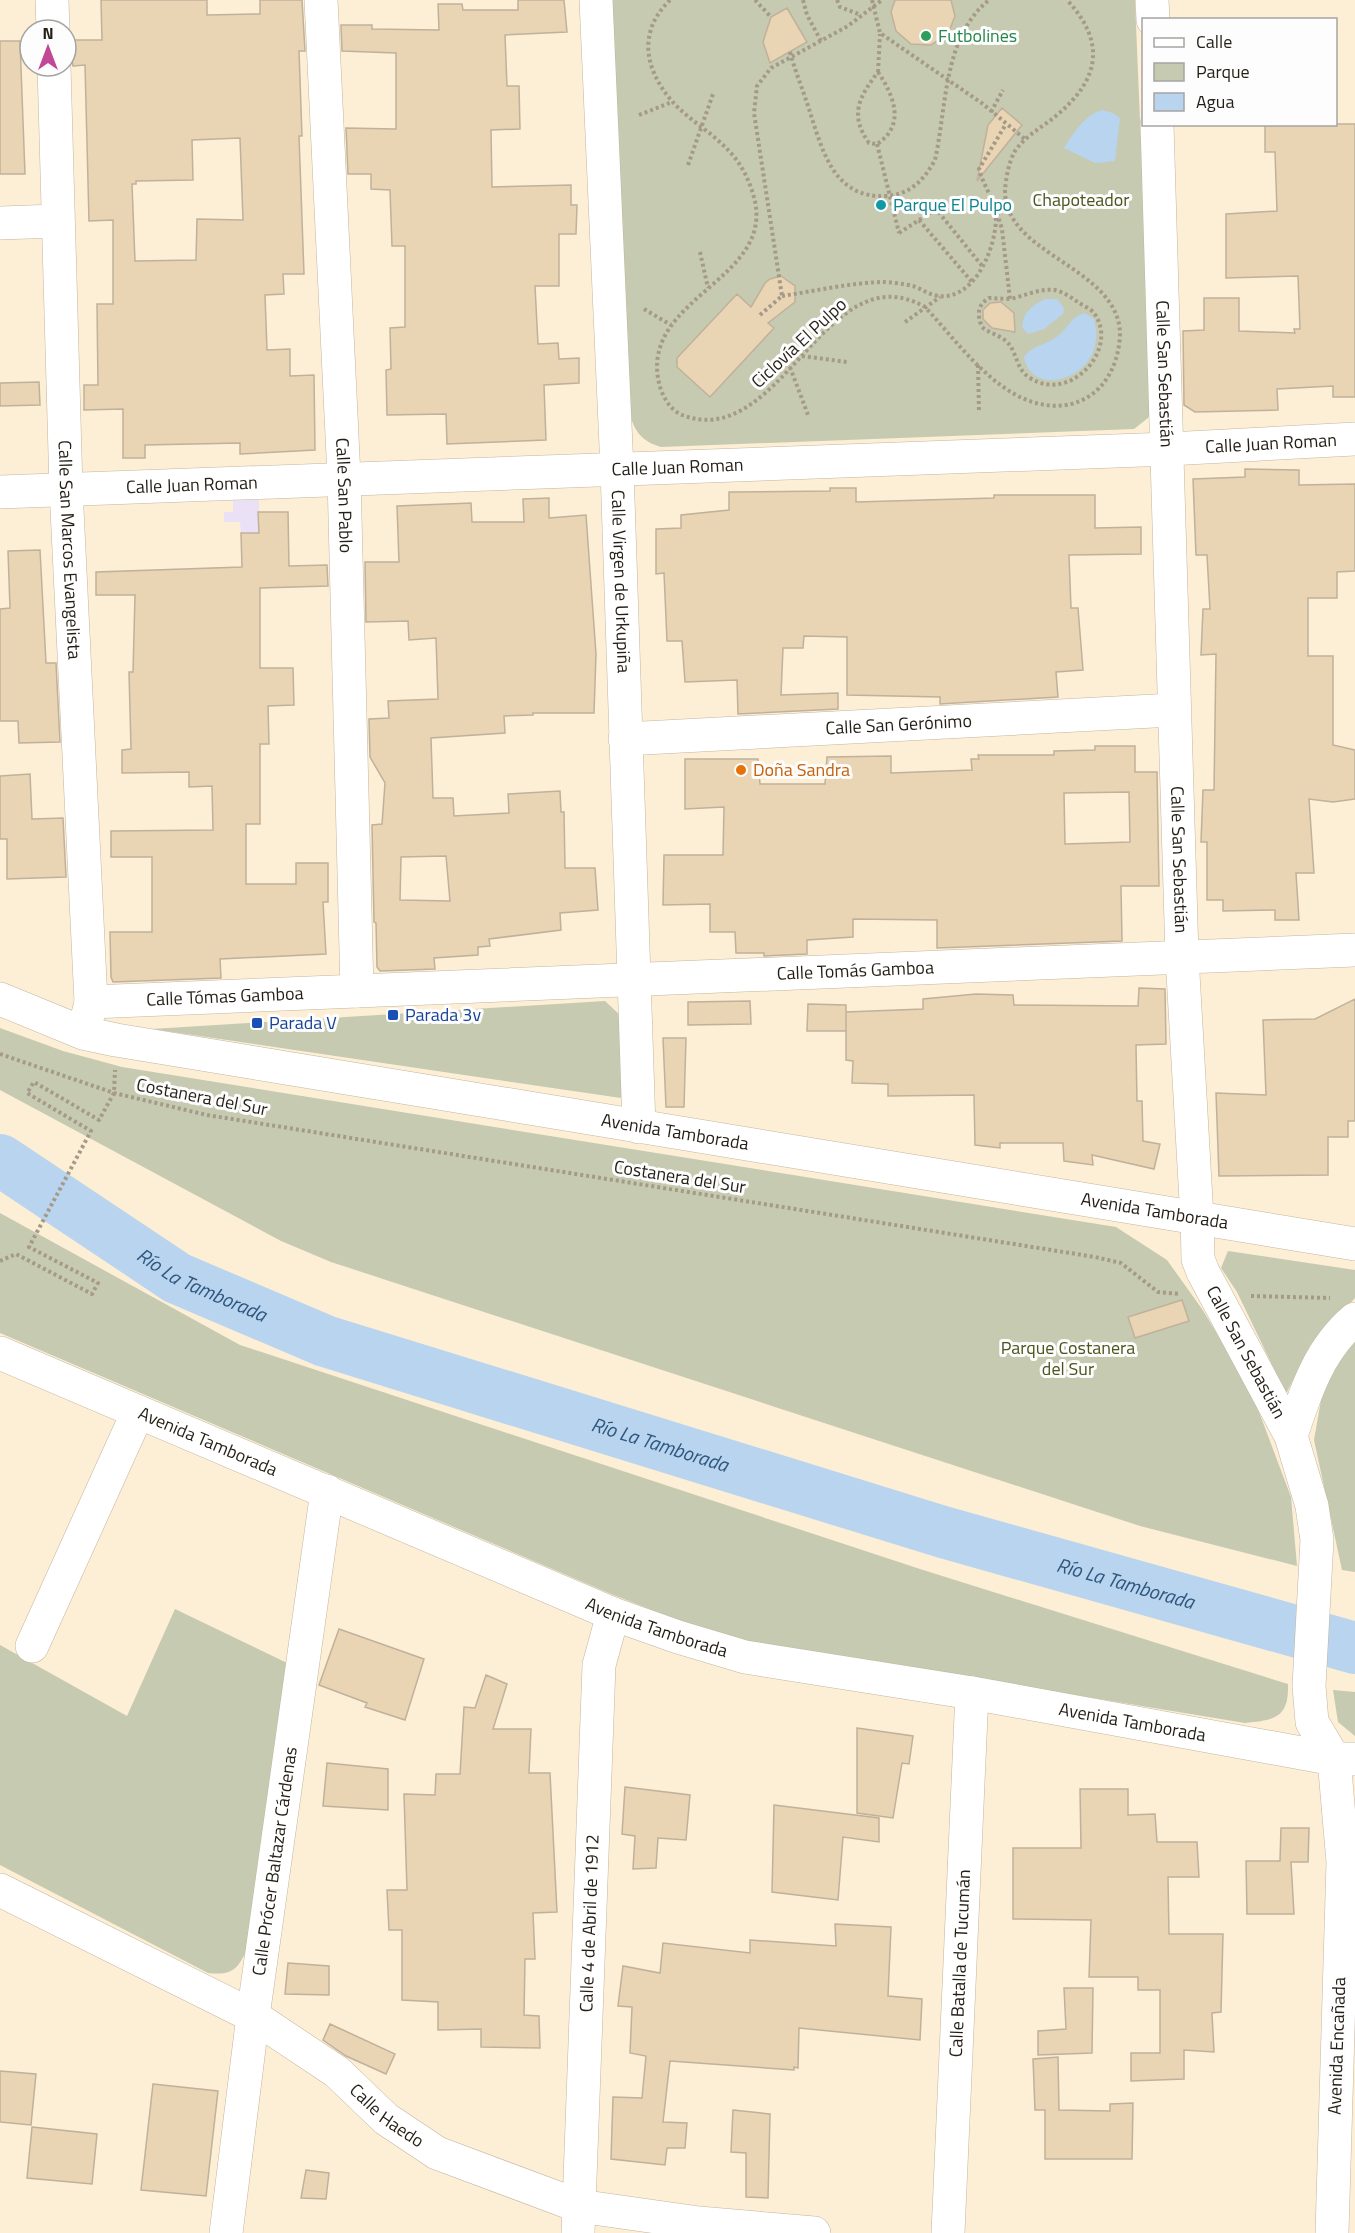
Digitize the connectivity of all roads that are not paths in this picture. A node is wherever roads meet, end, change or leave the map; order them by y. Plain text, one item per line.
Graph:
1 (52, 0) edge
2 (321, 0) edge
3 (596, 0) edge
4 (1152, 0) edge
5 (53, 18) edge
6 (1153, 18) edge
7 (54, 78) edge
8 (1157, 126) edge
9 (57, 221) junction
10 (0, 223) edge
11 (1355, 440) edge
12 (1169, 449) junction
13 (617, 469) junction
14 (344, 477) junction
15 (66, 489) junction
16 (0, 492) edge
17 (1173, 710) junction
18 (625, 739) junction
19 (1355, 950) edge
20 (1182, 956) junction
21 (634, 980) junction
22 (357, 991) junction
23 (0, 999) edge
24 (91, 1002) junction
25 (83, 1033) junction
26 (639, 1127) junction
27 (1197, 1218) junction
28 (1355, 1244) edge
29 (1349, 1309) edge
30 (0, 1353) edge
31 (138, 1412) junction
32 (1291, 1436) junction
33 (327, 1491) junction
34 (613, 1614) junction
35 (32, 1646) dead end
36 (1309, 1686) joint
37 (972, 1693) junction
38 (1344, 1759) edge
39 (0, 1890) edge
40 (253, 2016) junction
41 (1346, 2043) edge
42 (579, 2219) edge
43 (226, 2233) edge
44 (814, 2233) edge
45 (948, 2233) edge
46 (1332, 2233) edge

1 - 5 street
2 - 14 street, Calle San Pablo
3 - 13 street, Calle Virgen de Urkupiña
4 - 6 street
7 - 9 street, Calle San Marcos Evangelista
8 - 12 street, Calle San Sebastián
9 - 10 street
9 - 15 street, Calle San Marcos Evangelista
11 - 12 street, Calle Juan Roman
12 - 13 street, Calle Juan Roman
12 - 17 street, Calle San Sebastián
13 - 14 street, Calle Juan Roman
13 - 18 street, Calle Virgen de Urkupiña
14 - 15 street, Calle Juan Roman
14 - 22 street, Calle San Pablo
15 - 16 street, Calle Juan Roman
15 - 24 street, Calle San Marcos Evangelista
17 - 18 street, Calle San Gerónimo
17 - 20 street, Calle San Sebastián
18 - 21 street, Calle Virgen de Urkupiña
19 - 20 street, Calle Tomás Gamboa
20 - 21 street, Calle Tomás Gamboa
20 - 27 street, Calle San Sebastián
21 - 22 street, Calle Tomás Gamboa
21 - 26 street, Calle Virgen de Urkupiña
22 - 24 street, Calle Tómas Gamboa
23 - 25 street, Avenida Tamborada
24 - 25 street, Calle San Marcos Evangelista
25 - 26 street, Avenida Tamborada
26 - 27 street, Avenida Tamborada
27 - 28 street, Avenida Tamborada
27 - 32 street, Calle San Sebastián
29 - 32 street
30 - 31 street, Avenida Tamborada
31 - 33 street, Avenida Tamborada
31 - 35 street
32 - 36 street, Calle San Sebastián
33 - 34 street, Avenida Tamborada
33 - 40 street, Calle Prócer Baltazar Cárdenas
34 - 37 street, Avenida Tamborada
34 - 42 street, Calle 4 de Abril de 1912
36 - 38 street, Avenida Encañada
37 - 38 street, Avenida Tamborada
37 - 45 street, Calle Batalla de Tucumán
38 - 41 street, Avenida Encañada
39 - 40 street, Calle Haedo
40 - 42 street, Calle Haedo
40 - 43 street, Calle Prócer Baltazar Cárdenas
41 - 46 street, Avenida Encañada
42 - 44 street, Calle Haedo

